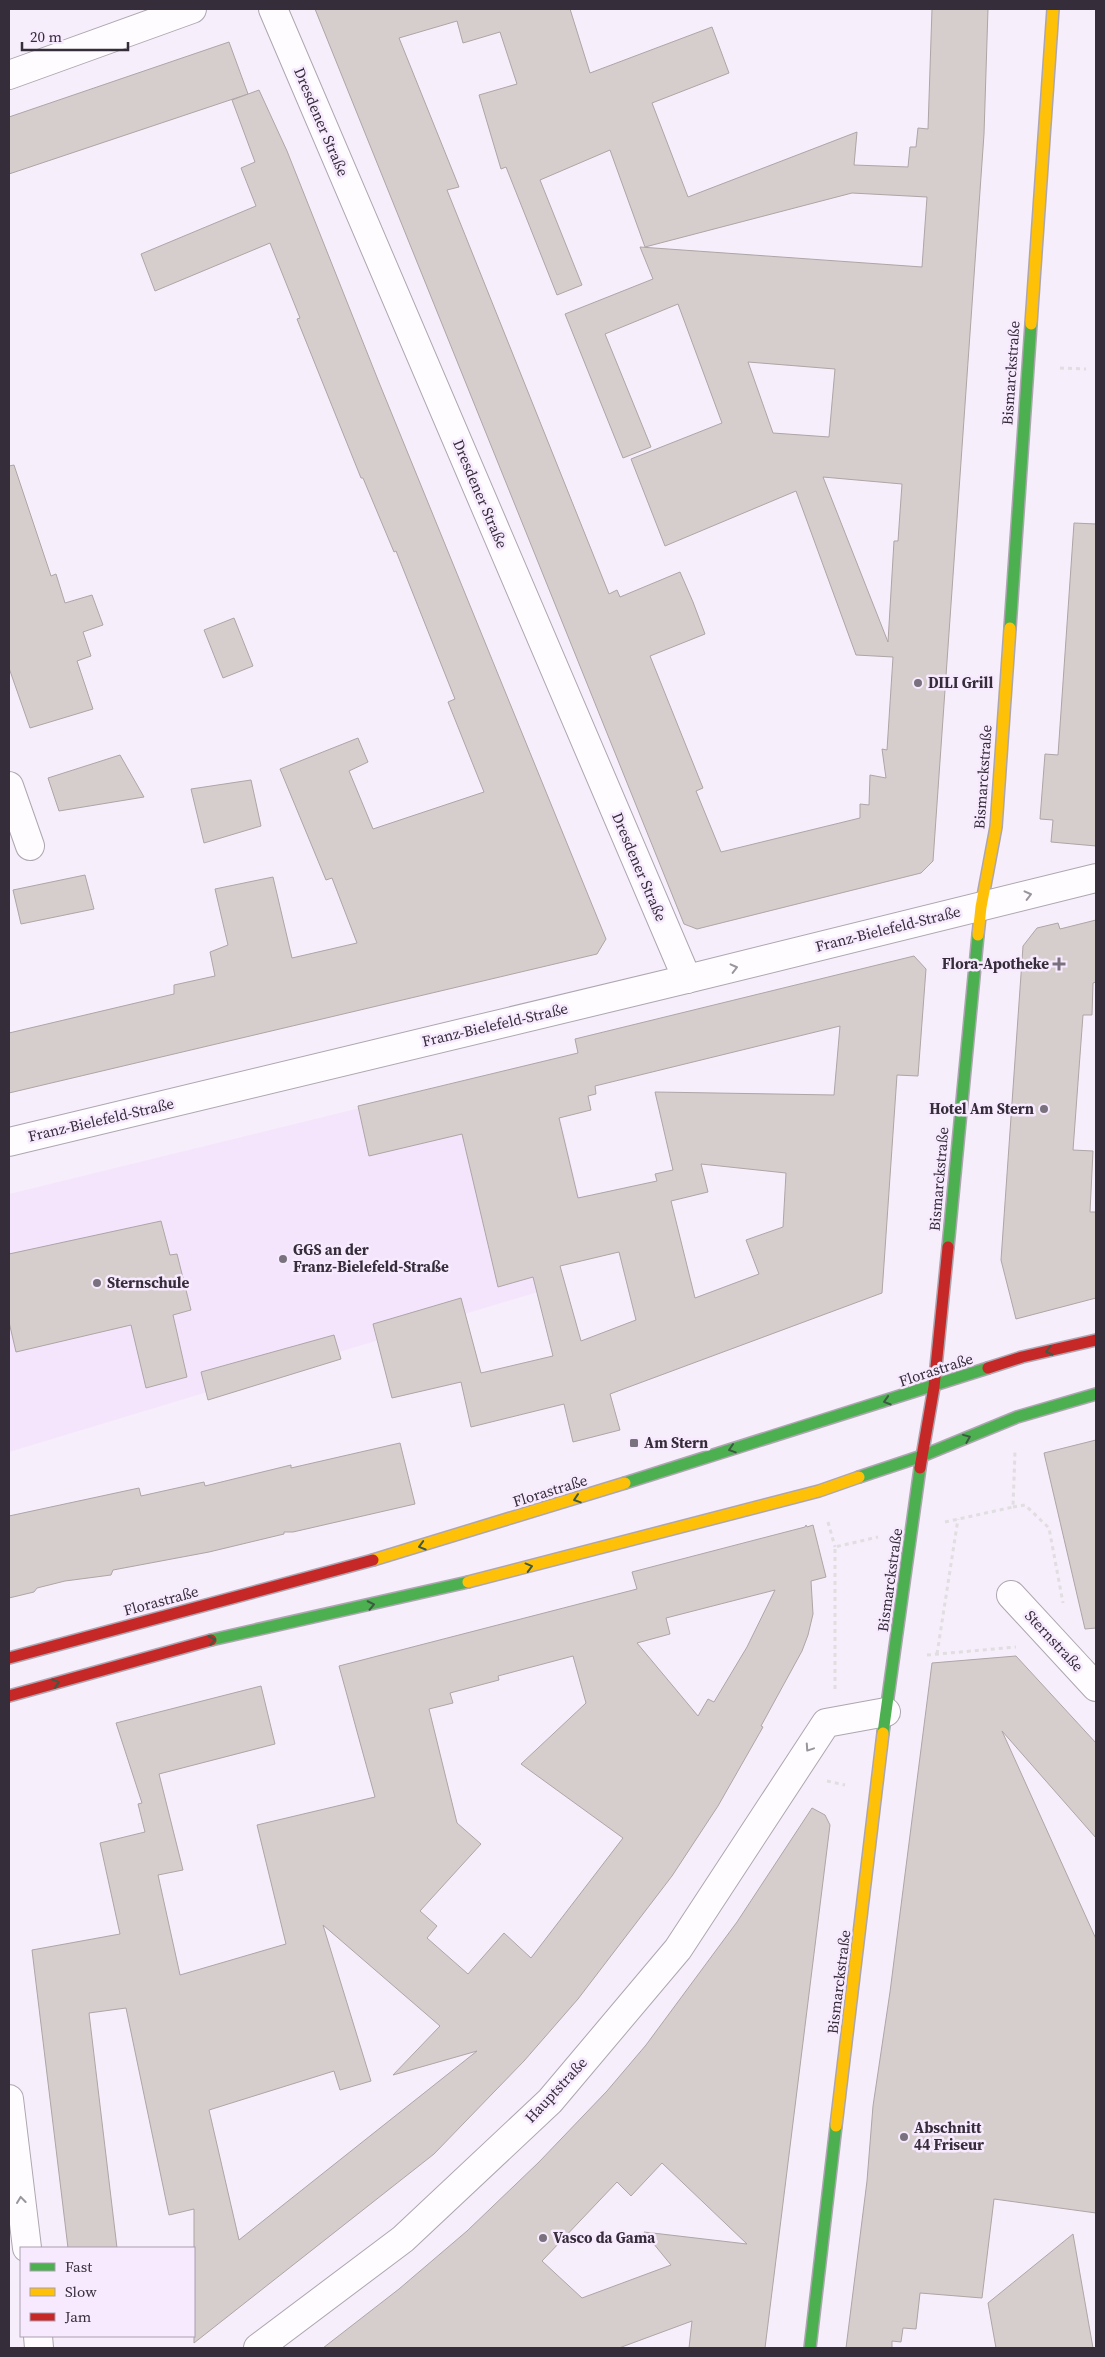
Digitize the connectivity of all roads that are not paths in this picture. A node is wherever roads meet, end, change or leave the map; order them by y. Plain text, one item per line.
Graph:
1 (192, 9) edge
2 (273, 9) edge
3 (1053, 9) edge
4 (9, 75) edge
5 (9, 786) edge
6 (30, 846) dead end
7 (1096, 878) edge
8 (981, 907) junction
9 (687, 979) junction
10 (9, 1142) edge
11 (1096, 1340) edge
12 (934, 1387) junction
13 (1096, 1394) edge
14 (922, 1456) junction
15 (1011, 1595) dead end
16 (9, 1658) edge
17 (1096, 1687) edge
18 (9, 1696) edge
19 (886, 1712) junction
20 (9, 2099) edge
21 (27, 2247) edge
22 (258, 2348) edge
23 (810, 2348) edge

1 - 4 street
2 - 9 street, Dresdener Straße
3 - 8 main road, Bismarckstraße
5 - 6 street
8 -> 7 street, Franz-Bielefeld-Straße
9 -> 8 street, Franz-Bielefeld-Straße
8 - 12 main road, Bismarckstraße
9 - 10 street, Franz-Bielefeld-Straße
11 -> 12 main road, Florastraße
12 - 14 main road, Bismarckstraße
12 -> 16 main road, Florastraße
14 -> 13 main road
18 -> 14 main road
14 - 19 main road, Bismarckstraße
15 - 17 street, Sternstraße
19 -> 22 street, Hauptstraße
19 - 23 main road, Bismarckstraße
21 -> 20 street

